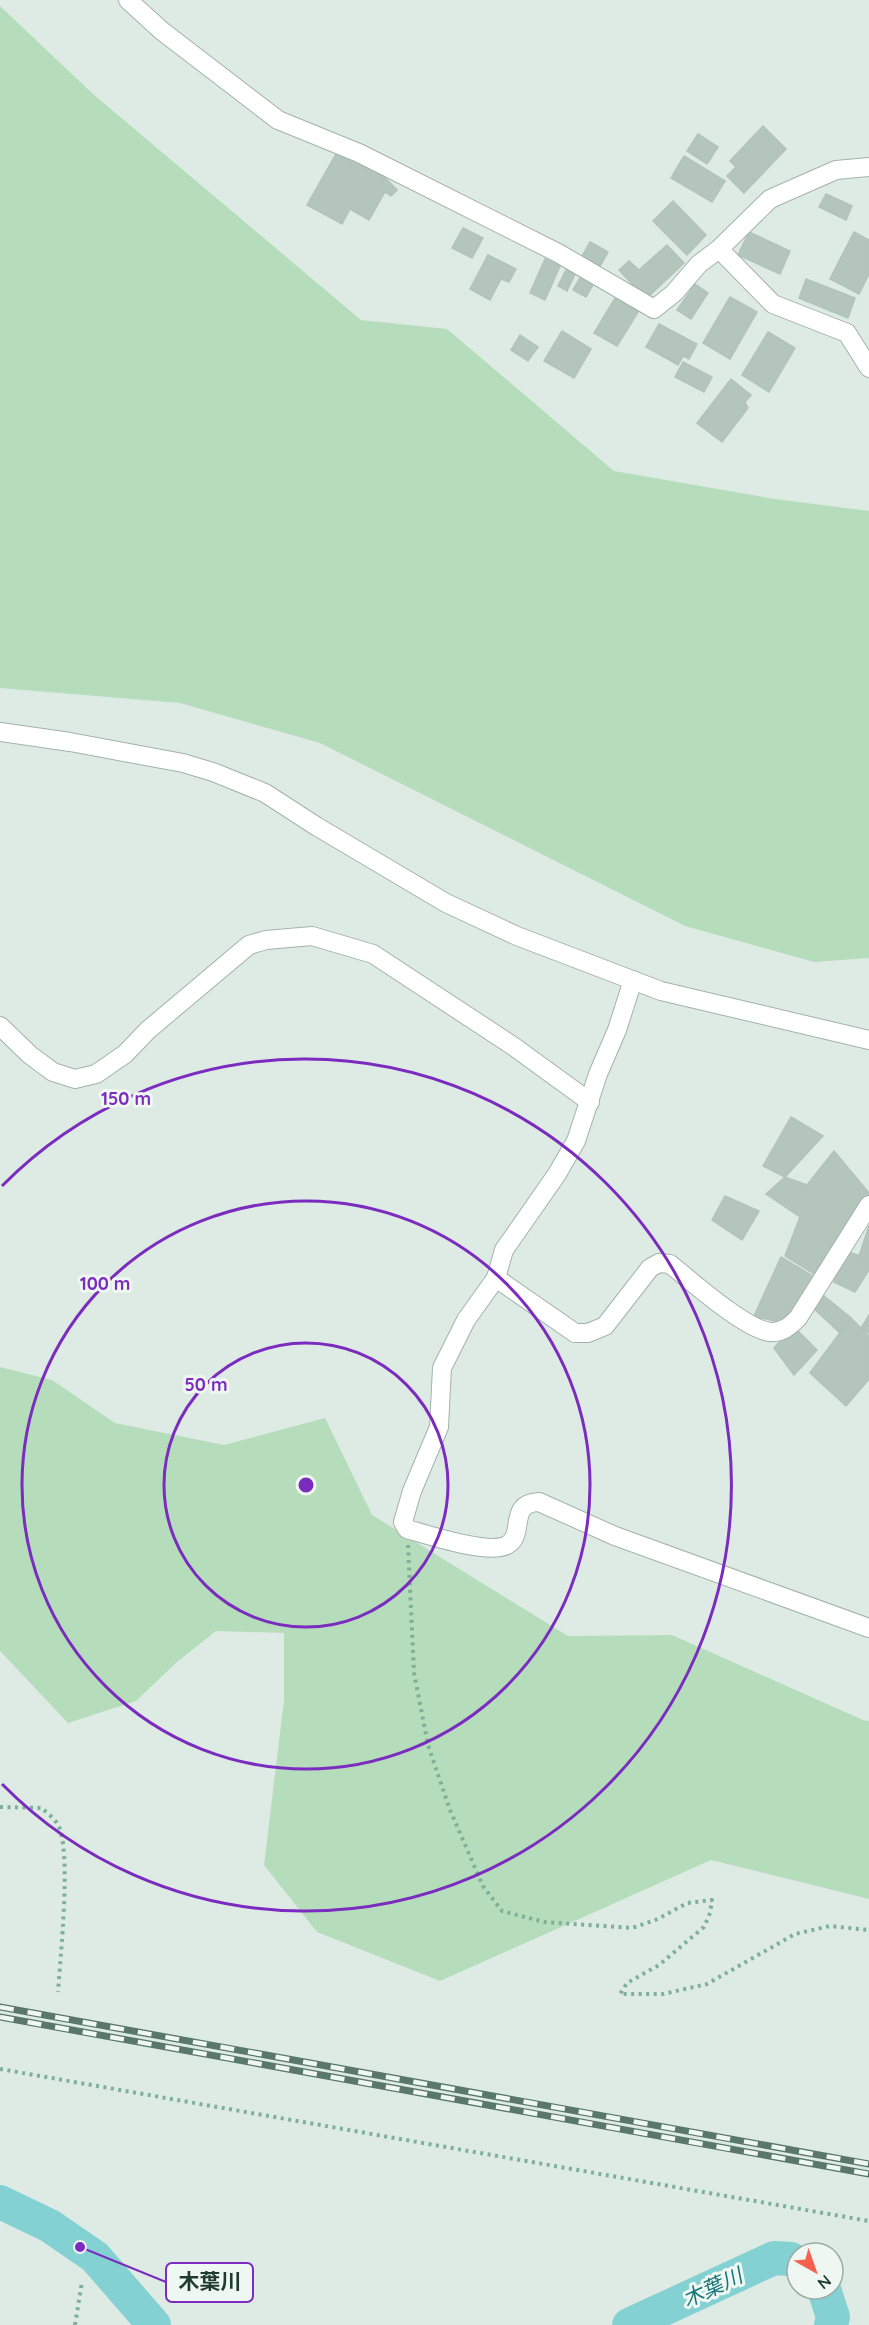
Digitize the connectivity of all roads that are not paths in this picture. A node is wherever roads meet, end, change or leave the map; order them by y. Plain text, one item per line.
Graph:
1 (128, 0) edge
2 (869, 167) edge
3 (719, 249) junction
4 (869, 368) edge
5 (0, 732) edge
6 (633, 980) junction
7 (0, 1026) edge
8 (869, 1040) edge
9 (590, 1101) junction
10 (869, 1205) edge
11 (496, 1278) junction
12 (869, 1628) edge

1 - 3 street
2 - 3 street
3 - 4 street
5 - 6 street
6 - 8 street
6 - 9 street
7 - 9 street
9 - 11 street
10 - 11 street
11 - 12 street

